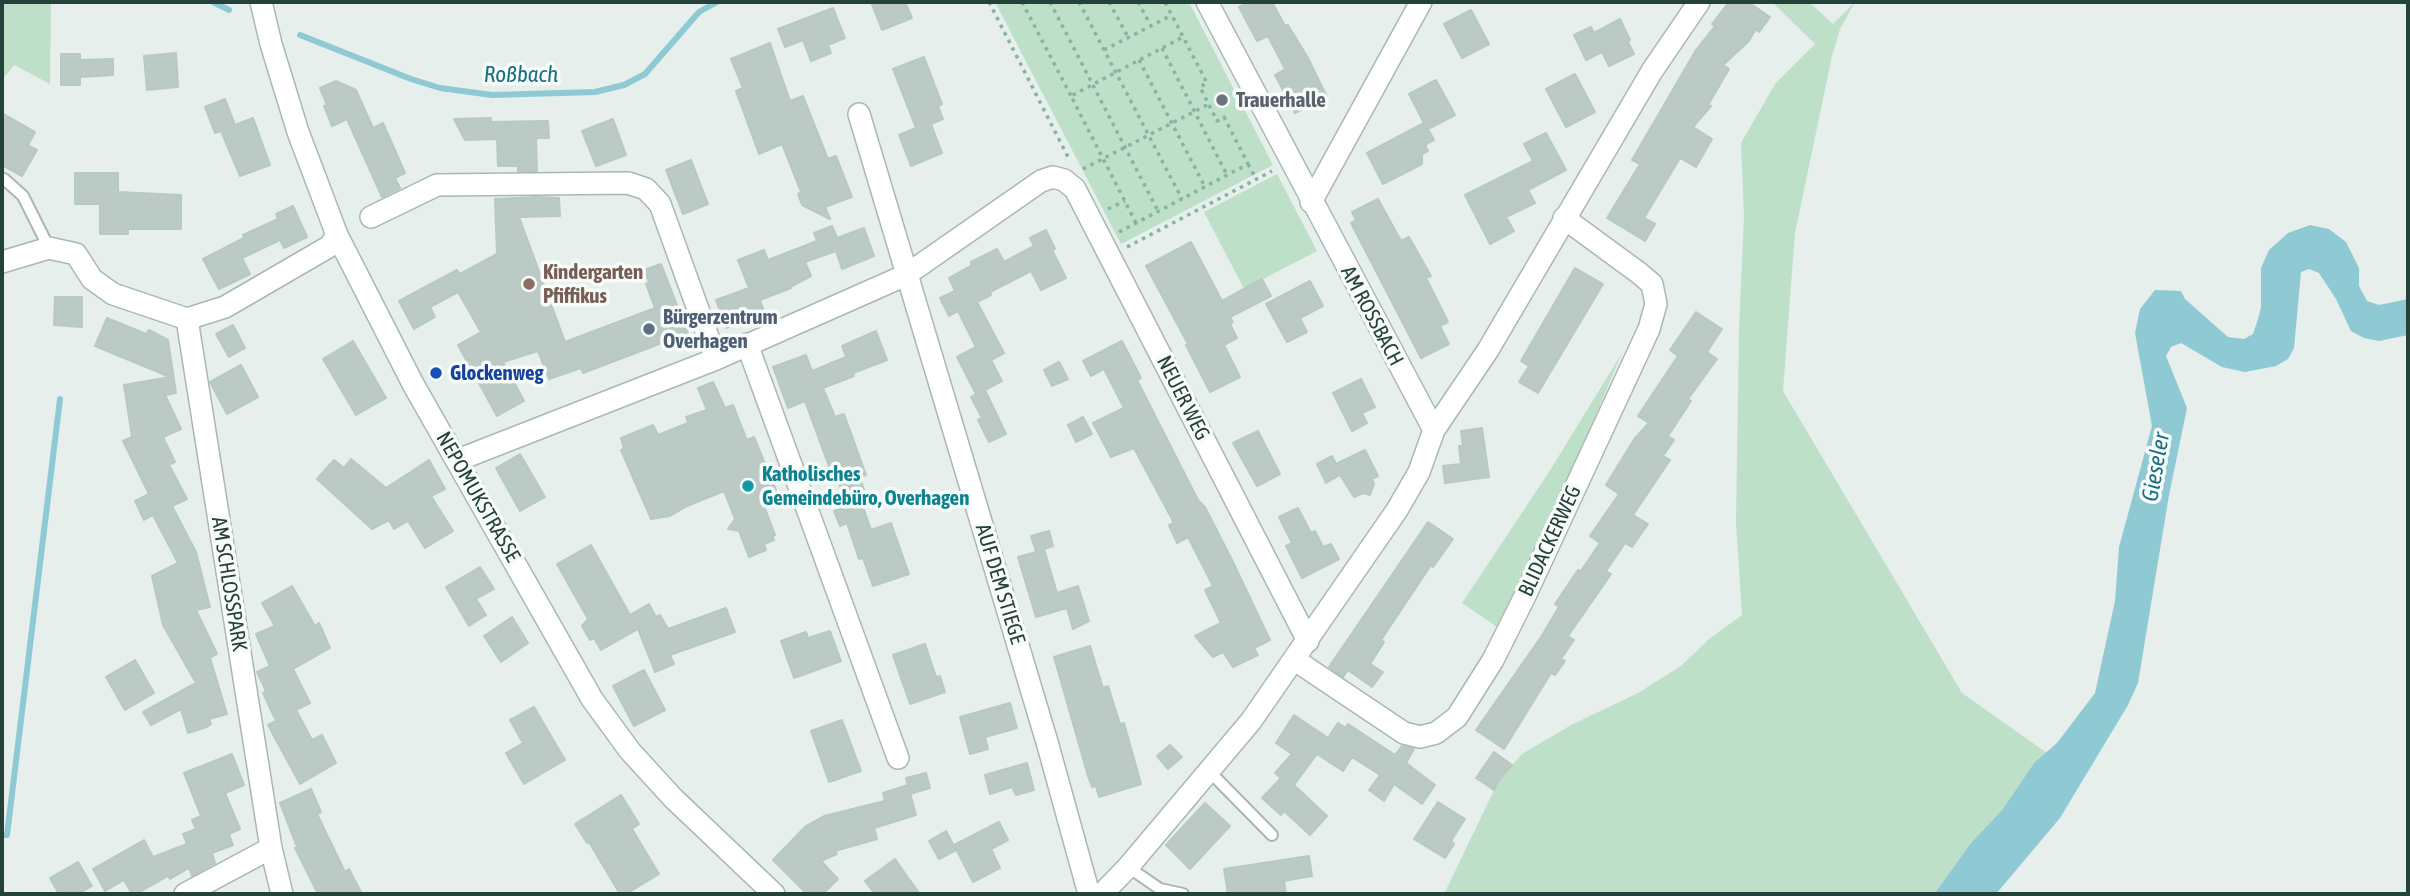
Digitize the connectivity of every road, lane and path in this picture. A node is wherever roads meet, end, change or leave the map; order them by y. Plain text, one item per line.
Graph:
1 (261, 2) edge
2 (989, 2) edge
3 (1022, 2) edge
4 (1050, 2) edge
5 (1079, 2) edge
6 (1109, 2) edge
7 (1138, 2) edge
8 (1165, 2) edge
9 (1207, 2) edge
10 (1421, 2) edge
11 (1699, 2) edge
12 (1172, 15) junction
13 (1151, 26) junction
14 (1128, 37) junction
15 (1183, 37) junction
16 (1162, 48) junction
17 (1104, 50) junction
18 (1139, 60) junction
19 (1116, 72) junction
20 (1093, 84) junction
21 (1071, 96) junction
22 (1209, 104) junction
23 (1195, 112) junction
24 (859, 114) dead end
25 (1172, 124) junction
26 (1149, 136) junction
27 (1125, 148) junction
28 (1103, 159) junction
29 (1290, 161) junction
30 (1248, 164) junction
31 (1227, 175) junction
32 (1070, 176) junction
33 (4, 179) dead end
34 (1256, 179) junction
35 (1205, 187) junction
36 (1182, 199) junction
37 (1125, 201) junction
38 (1311, 202) junction
39 (1108, 209) dead end
40 (1158, 211) junction
41 (371, 217) dead end
42 (1564, 218) junction
43 (1136, 223) junction
44 (1119, 232) dead end
45 (337, 235) junction
46 (49, 248) junction
47 (1110, 256) junction
48 (2, 262) edge
49 (906, 275) junction
50 (187, 319) junction
51 (747, 344) junction
52 (716, 359) junction
53 (1434, 430) junction
54 (457, 460) junction
55 (1308, 641) junction
56 (1295, 660) junction
57 (898, 758) dead end
58 (1209, 772) junction
59 (1272, 835) dead end
60 (271, 848) junction
61 (1128, 867) junction
62 (185, 894) edge
63 (282, 894) edge
64 (774, 894) edge
65 (1089, 894) edge
66 (1102, 894) edge
67 (1183, 894) edge

1 - 45 street, NEPOMUKSTRASSE
2 - 32 path
3 - 21 path
4 - 20 path
5 - 17 path
6 - 14 path
7 - 13 path
8 - 12 path
9 - 29 street, AM ROSSBACH
10 - 38 street
11 - 42 street
12 - 13 path
12 - 15 path
13 - 14 path
14 - 17 path
15 - 16 path
15 - 22 path
16 - 18 path
16 - 23 path
17 - 19 path
18 - 19 path
18 - 25 path
19 - 20 path
19 - 26 path
20 - 21 path
20 - 27 path
21 - 28 path
22 - 23 path
22 - 30 path
23 - 25 path
23 - 31 path
24 - 49 street, AUF DEM STIEGE
25 - 26 path
25 - 35 path
26 - 27 path
26 - 36 path
27 - 28 path
27 - 40 path
28 - 32 path
28 - 37 path
29 - 34 path
29 - 38 street, AM ROSSBACH
30 - 31 path
30 - 34 path
31 - 35 path
32 - 47 street, NEUER WEG
32 - 49 street
33 - 46 lane
34 - 47 path
35 - 36 path
36 - 40 path
37 - 39 path
37 - 43 path
38 - 53 street, AM ROSSBACH
40 - 43 path
41 - 52 street
42 - 53 street
42 - 56 street, BLIDACKERWEG
43 - 44 path
45 - 50 street
45 - 54 street, NEPOMUKSTRASSE
46 - 48 street
46 - 50 street
47 - 55 street, NEUER WEG
49 - 51 street
49 - 65 street, AUF DEM STIEGE
50 - 60 street, AM SCHLOSSPARK
51 - 52 street
51 - 57 street
52 - 54 street
53 - 55 street
54 - 64 street, NEPOMUKSTRASSE
55 - 56 street
56 - 58 street
58 - 59 lane
58 - 61 street
60 - 62 street
60 - 63 street, AM SCHLOSSPARK
61 - 66 street
61 - 67 lane

